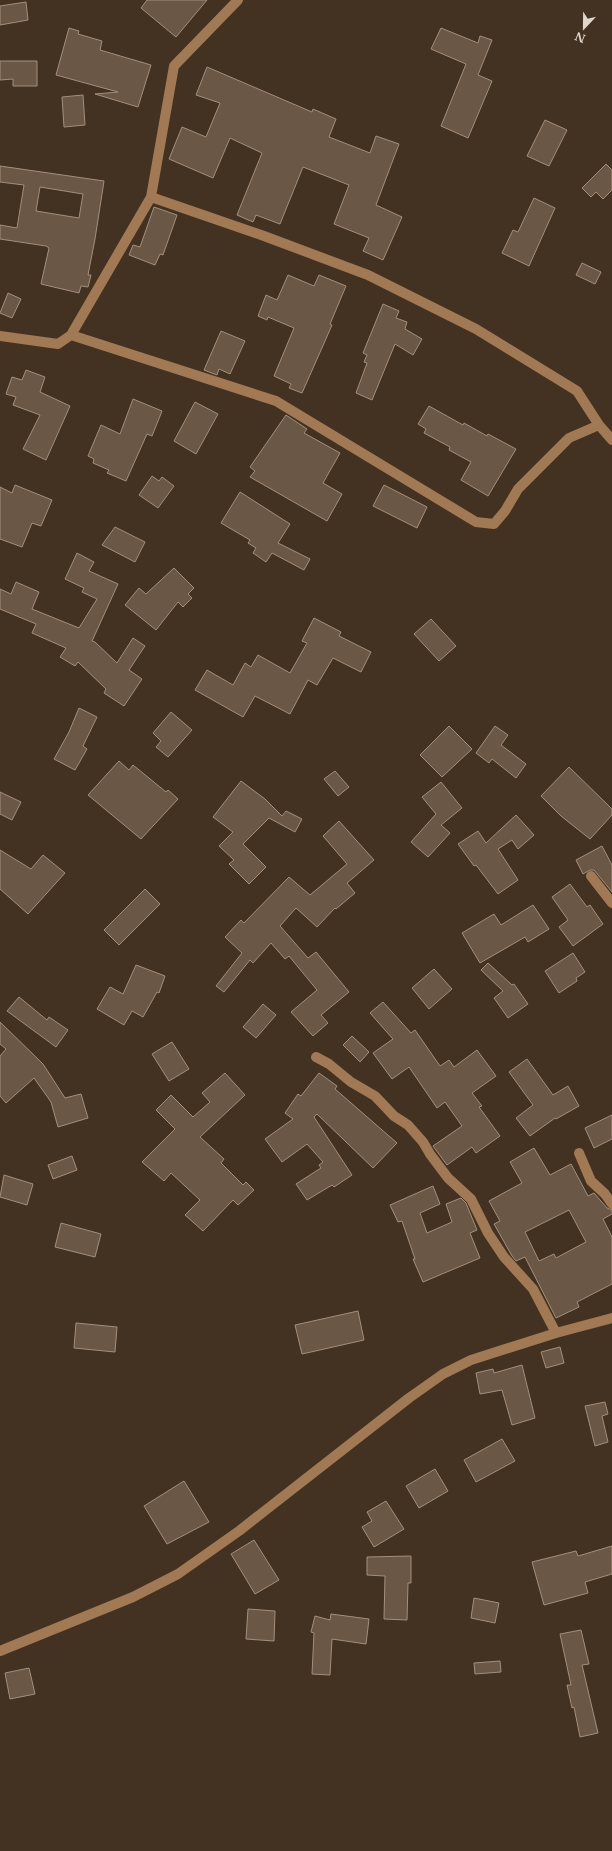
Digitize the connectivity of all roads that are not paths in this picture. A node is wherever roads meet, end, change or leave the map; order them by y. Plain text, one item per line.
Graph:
1 (238, 0) edge
2 (151, 197) junction
3 (0, 336) edge
4 (71, 336) junction
5 (599, 425) junction
6 (612, 440) edge
7 (591, 876) dead end
8 (612, 903) edge
9 (316, 1057) dead end
10 (579, 1153) dead end
11 (612, 1204) edge
12 (612, 1318) edge
13 (556, 1333) junction
14 (0, 1651) edge

1 - 2 street
2 - 4 street
2 - 5 street
3 - 4 street
4 - 5 street
5 - 6 street
7 - 8 street
9 - 13 street
10 - 11 street
12 - 13 street
13 - 14 street

